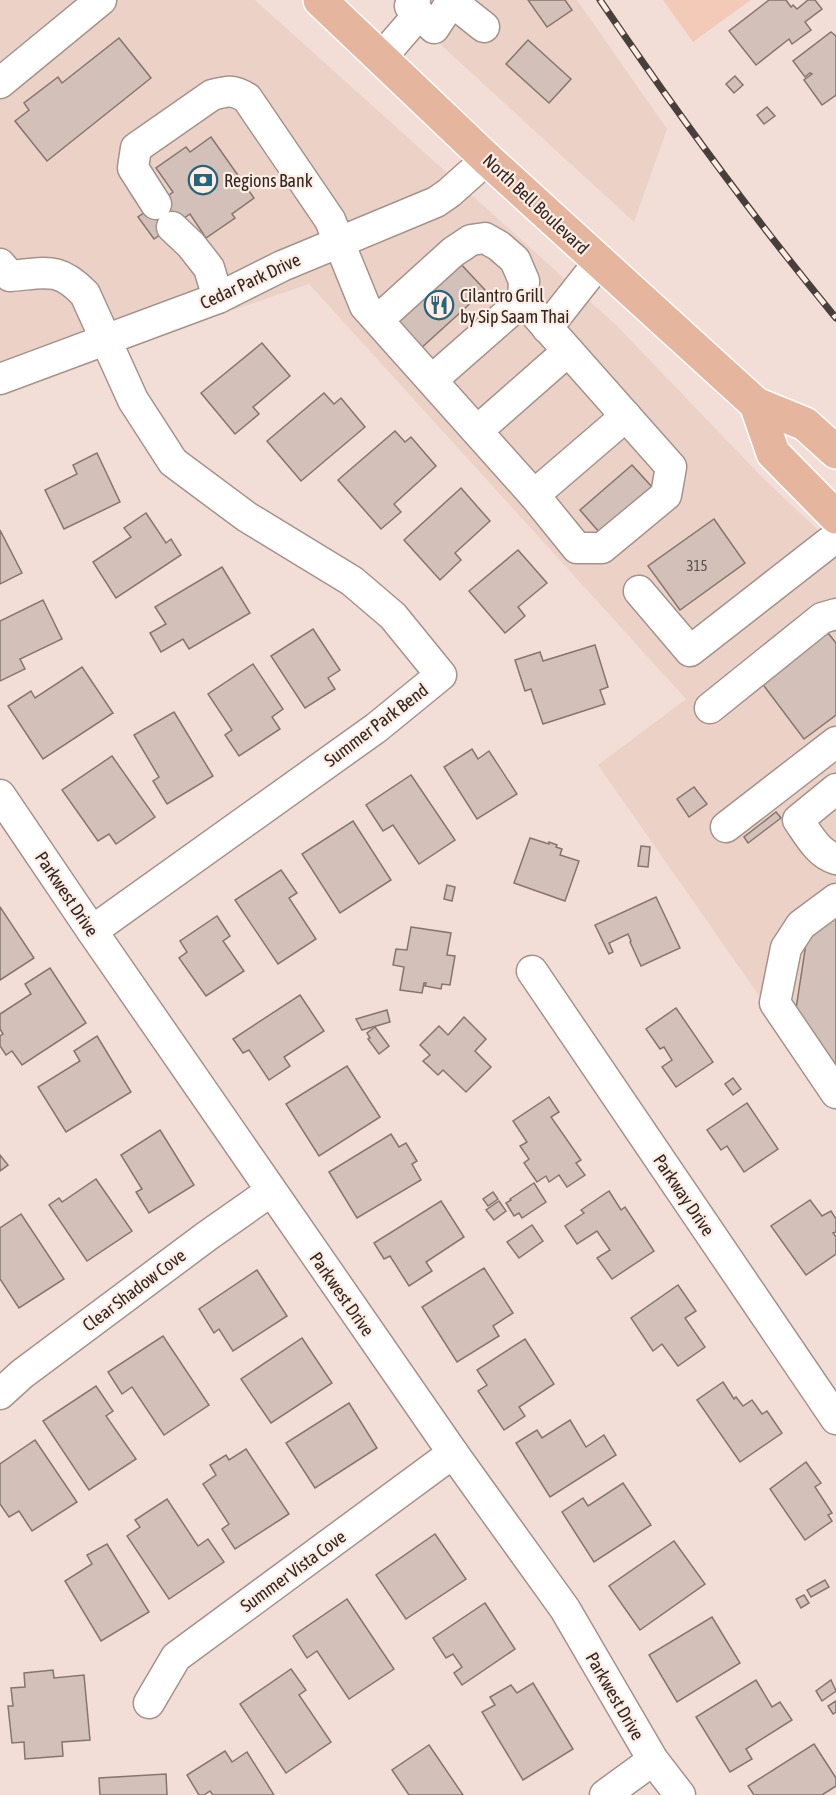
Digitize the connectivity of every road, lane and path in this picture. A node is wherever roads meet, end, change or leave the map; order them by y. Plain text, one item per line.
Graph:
1 (101, 0) edge
2 (320, 0) edge
3 (451, 1) edge
4 (417, 7) edge
5 (484, 27) dead end
6 (381, 58) junction
7 (0, 84) edge
8 (487, 159) junction
9 (338, 241) junction
10 (599, 262) junction
11 (0, 264) edge
12 (218, 298) junction
13 (523, 300) junction
14 (378, 320) junction
15 (547, 328) junction
16 (105, 340) junction
17 (568, 351) junction
18 (0, 379) edge
19 (432, 380) junction
20 (756, 404) junction
21 (626, 416) junction
22 (477, 431) junction
23 (836, 452) edge
24 (534, 495) junction
25 (836, 517) edge
26 (836, 537) edge
27 (639, 591) dead end
28 (836, 614) edge
29 (710, 708) dead end
30 (836, 742) edge
31 (836, 789) edge
32 (0, 795) edge
33 (726, 828) dead end
34 (836, 859) edge
35 (836, 899) edge
36 (92, 931) junction
37 (532, 970) dead end
38 (836, 1093) edge
39 (272, 1191) junction
40 (0, 1394) edge
41 (836, 1419) edge
42 (453, 1453) junction
43 (149, 1703) dead end
44 (653, 1760) junction
45 (605, 1795) edge
46 (680, 1795) edge

1 - 7 street
2 - 6 main road, North Bell Boulevard
3 - 4 street
3 - 5 street
4 - 6 street
6 - 8 main road, North Bell Boulevard
8 - 9 street, Cedar Park Drive
8 - 10 main road, North Bell Boulevard
9 - 12 street, Cedar Park Drive
9 - 12 street
9 - 14 street
10 - 15 street
10 - 20 main road, North Bell Boulevard
11 - 16 street
12 - 16 street, Cedar Park Drive
13 - 14 street
13 - 15 street
13 - 19 street
14 - 19 street
15 - 17 street
16 - 18 street, Cedar Park Drive
16 - 36 street, Summer Park Bend
17 - 21 street
17 - 22 street
19 - 22 street
20 - 23 main road, North Bell Boulevard
20 - 25 main road, North Bell Boulevard
21 - 24 street
21 - 24 street
22 - 24 street
26 - 27 street
28 - 29 street
30 - 33 street
31 - 34 street
32 - 36 street, Parkwest Drive
35 - 38 street
36 - 39 street, Parkwest Drive
37 - 41 street, Parkway Drive
39 - 40 street, Clear Shadow Cove
39 - 42 street, Parkwest Drive
42 - 43 street, Summer Vista Cove
42 - 44 street, Parkwest Drive
44 - 45 street
44 - 46 street, Parkwest Drive

